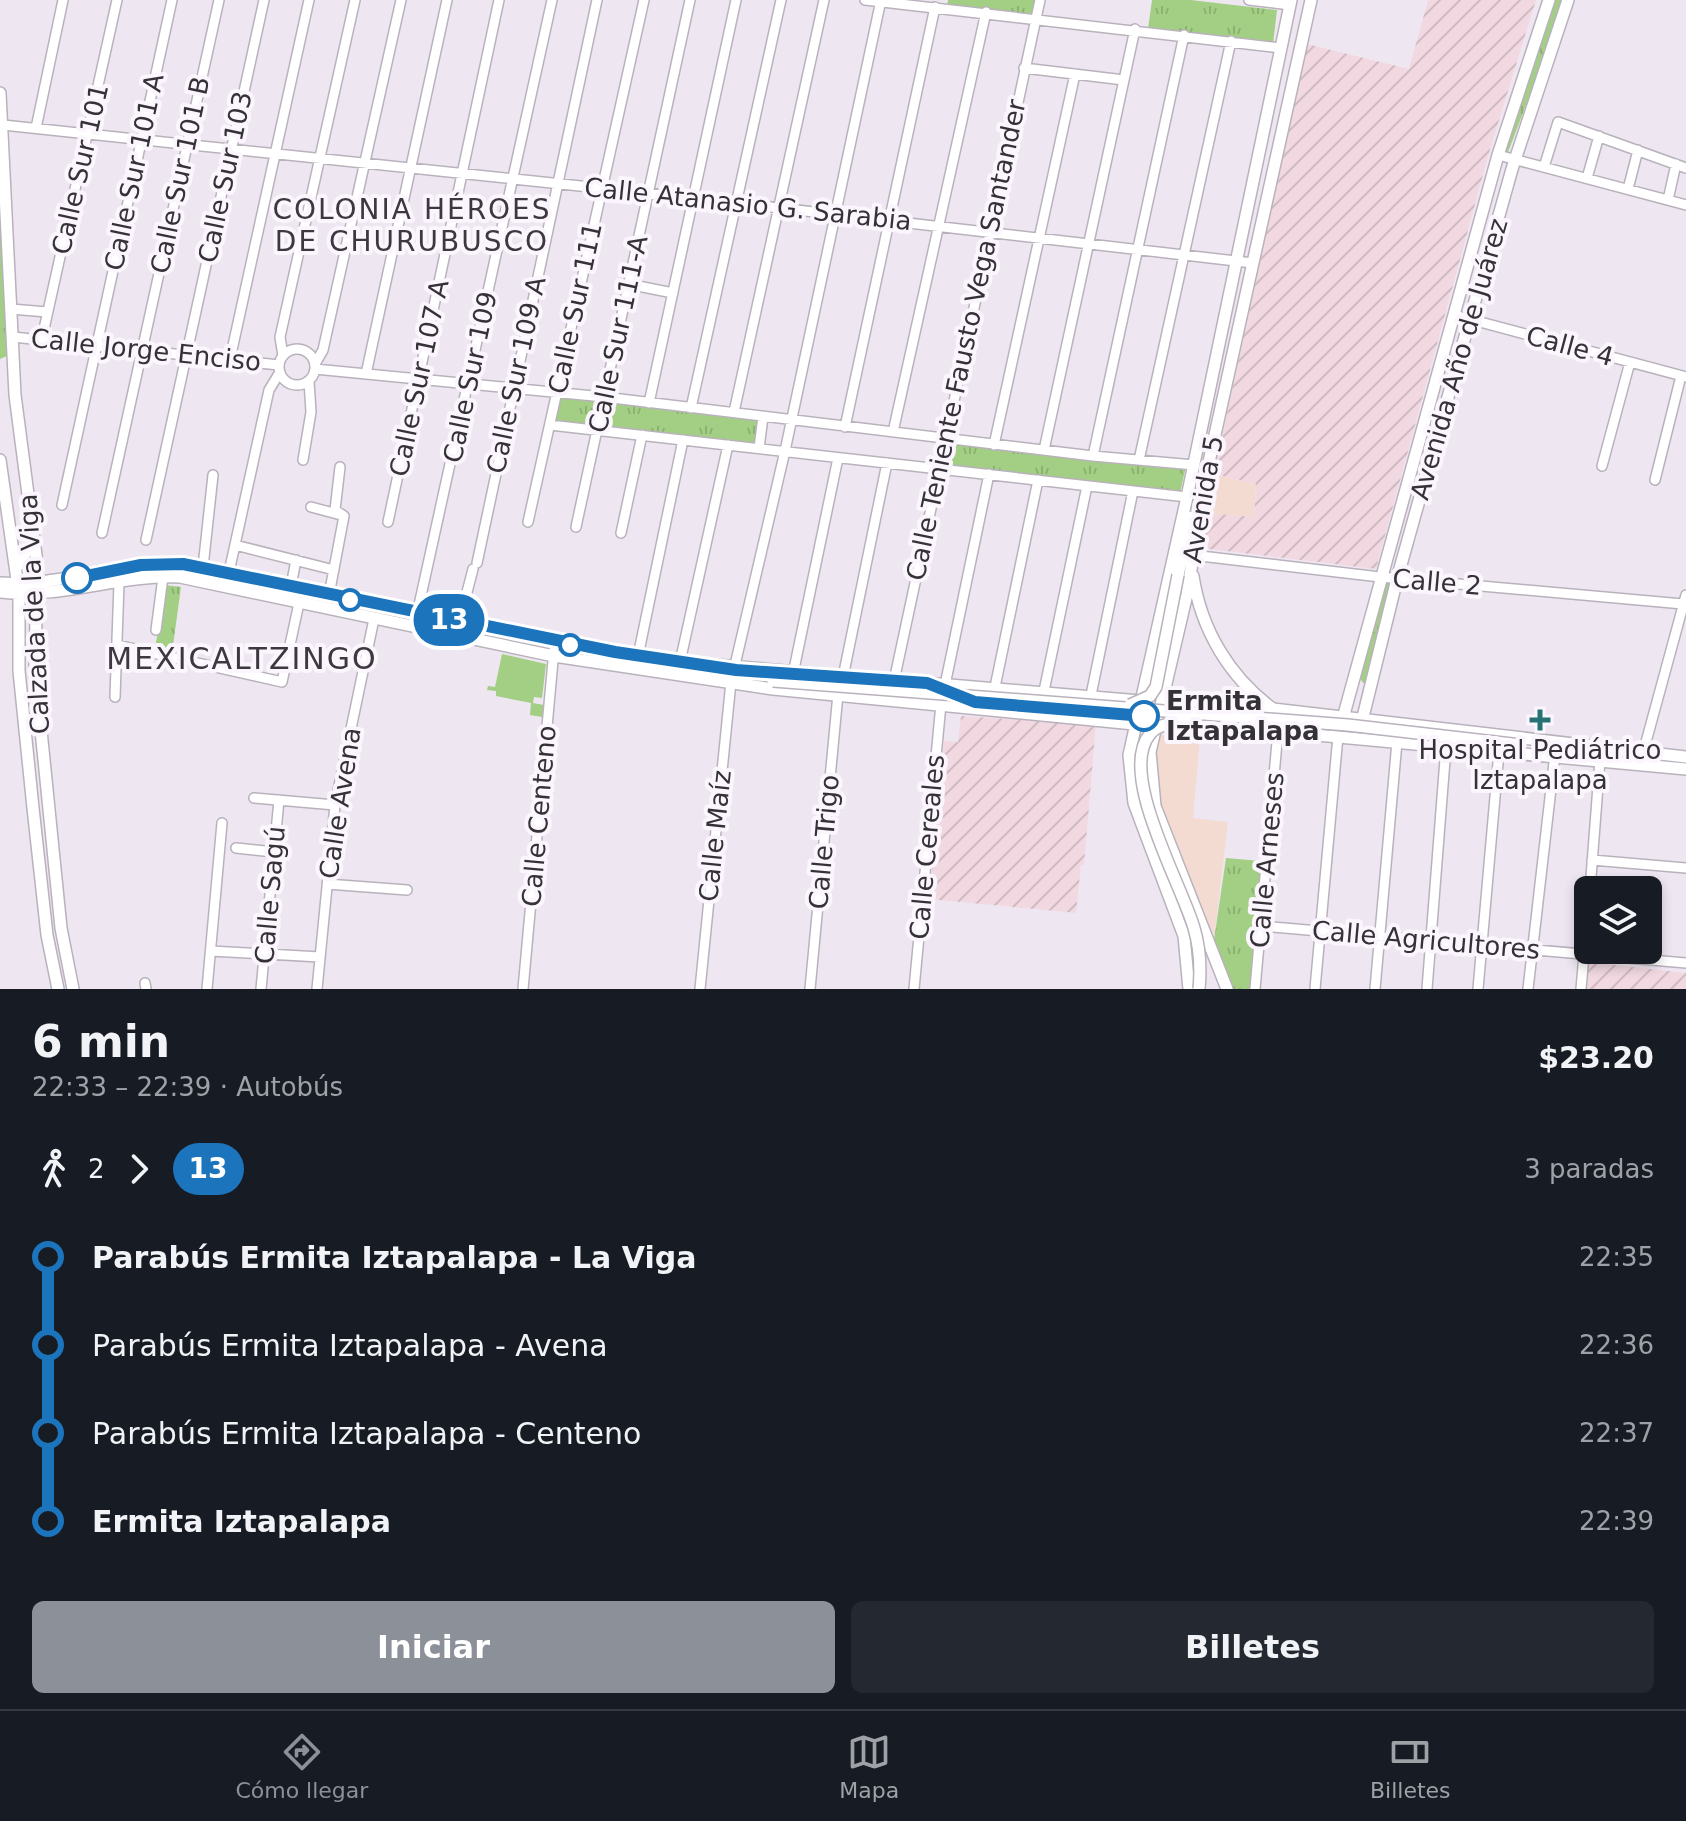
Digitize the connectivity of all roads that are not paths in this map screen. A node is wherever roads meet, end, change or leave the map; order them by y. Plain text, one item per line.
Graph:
1 (63, 0) edge
2 (117, 0) edge
3 (172, 0) edge
4 (219, 0) edge
5 (264, 0) edge
6 (309, 0) edge
7 (355, 0) edge
8 (401, 0) edge
9 (447, 0) edge
10 (499, 0) edge
11 (552, 0) edge
12 (597, 0) edge
13 (644, 0) edge
14 (690, 0) edge
15 (736, 0) edge
16 (781, 0) edge
17 (824, 0) edge
18 (865, 0) edge
19 (1040, 0) edge
20 (1249, 0) edge
21 (1311, 0) edge
22 (1549, 0) edge
23 (1568, 0) edge
24 (880, 1) edge
25 (1291, 3) edge
26 (935, 7) junction
27 (986, 12) junction
28 (1035, 18) junction
29 (1135, 29) junction
30 (1184, 35) junction
31 (1231, 41) junction
32 (1281, 48) junction
33 (1024, 68) junction
34 (1075, 74) junction
35 (1124, 80) junction
36 (0, 93) edge
37 (1, 106) edge
38 (36, 128) junction
39 (2, 129) edge
40 (88, 133) junction
41 (1599, 136) junction
42 (142, 138) junction
43 (187, 143) junction
44 (231, 147) junction
45 (1638, 150) junction
46 (276, 153) junction
47 (1498, 155) junction
48 (321, 158) junction
49 (1515, 160) junction
50 (366, 163) junction
51 (1681, 166) edge
52 (1544, 167) junction
53 (410, 168) junction
54 (462, 173) junction
55 (1587, 178) junction
56 (512, 179) junction
57 (556, 183) junction
58 (601, 188) junction
59 (1628, 189) junction
60 (649, 193) junction
61 (694, 198) junction
62 (1668, 200) junction
63 (737, 203) junction
64 (1686, 205) edge
65 (779, 208) junction
66 (835, 214) junction
67 (890, 220) junction
68 (940, 225) junction
69 (989, 231) junction
70 (1040, 237) junction
71 (1090, 242) junction
72 (1138, 248) junction
73 (1186, 253) junction
74 (1237, 261) junction
75 (1253, 263) junction
76 (628, 284) junction
77 (673, 293) junction
78 (11, 309) junction
79 (47, 312) junction
80 (1454, 315) junction
81 (1471, 319) junction
82 (13, 337) junction
83 (42, 338) junction
84 (97, 344) junction
85 (142, 349) junction
86 (187, 354) junction
87 (230, 359) junction
88 (1630, 362) junction
89 (281, 364) junction
90 (315, 367) junction
91 (366, 374) junction
92 (1683, 376) edge
93 (419, 380) junction
94 (309, 381) junction
95 (469, 385) junction
96 (512, 390) junction
97 (556, 394) junction
98 (604, 397) junction
99 (649, 403) junction
100 (691, 408) junction
101 (734, 412) junction
102 (763, 417) junction
103 (792, 420) junction
104 (550, 425) junction
105 (845, 427) junction
106 (598, 429) junction
107 (893, 432) junction
108 (642, 435) junction
109 (946, 438) junction
110 (683, 440) junction
111 (728, 445) junction
112 (994, 445) junction
113 (759, 448) junction
114 (1044, 450) junction
115 (785, 451) junction
116 (1093, 456) junction
117 (838, 458) junction
118 (0, 460) edge
119 (303, 460) dead end
120 (1139, 460) junction
121 (887, 463) junction
122 (1194, 465) junction
123 (1602, 466) dead end
124 (340, 467) dead end
125 (940, 468) junction
126 (989, 474) junction
127 (213, 475) dead end
128 (1038, 480) junction
129 (1655, 480) dead end
130 (1087, 486) junction
131 (1133, 491) junction
132 (1202, 496) junction
133 (1187, 497) junction
134 (62, 505) dead end
135 (311, 507) dead end
136 (1399, 514) junction
137 (344, 516) junction
138 (1414, 519) junction
139 (388, 522) dead end
140 (528, 522) dead end
141 (576, 527) dead end
142 (102, 533) dead end
143 (621, 533) dead end
144 (34, 540) junction
145 (146, 540) dead end
146 (235, 545) junction
147 (1192, 556) junction
148 (296, 560) junction
149 (203, 567) junction
150 (16, 568) junction
151 (334, 570) junction
152 (229, 572) junction
153 (163, 577) junction
154 (1380, 577) junction
155 (1397, 579) junction
156 (0, 583) edge
157 (119, 583) junction
158 (291, 586) junction
159 (60, 587) junction
160 (18, 589) junction
161 (38, 590) junction
162 (0, 592) edge
163 (329, 595) junction
164 (1685, 599) edge
165 (299, 603) junction
166 (417, 614) junction
167 (374, 619) junction
168 (459, 623) junction
169 (156, 630) dead end
170 (523, 636) junction
171 (555, 642) junction
172 (117, 645) junction
173 (520, 649) junction
174 (585, 654) junction
175 (554, 656) junction
176 (638, 656) junction
177 (680, 662) junction
178 (736, 670) junction
179 (793, 674) junction
180 (843, 677) junction
181 (894, 681) junction
182 (737, 683) junction
183 (927, 683) junction
184 (945, 685) junction
185 (995, 687) junction
186 (1044, 691) junction
187 (838, 694) junction
188 (1097, 696) junction
189 (1352, 696) junction
190 (115, 697) dead end
191 (1366, 699) junction
192 (1162, 700) junction
193 (1140, 701) junction
194 (941, 704) junction
195 (1211, 704) junction
196 (1117, 706) junction
197 (1273, 709) junction
198 (1343, 718) junction
199 (1196, 720) junction
200 (1102, 721) junction
201 (1158, 721) junction
202 (1362, 721) junction
203 (40, 724) junction
204 (1134, 724) junction
205 (1211, 724) junction
206 (23, 725) junction
207 (1278, 731) junction
208 (1338, 736) junction
209 (1397, 742) junction
210 (1446, 747) junction
211 (1499, 752) junction
212 (1643, 753) junction
213 (1555, 754) junction
214 (1686, 757) edge
215 (1600, 760) junction
216 (1686, 769) edge
217 (254, 798) dead end
218 (279, 800) junction
219 (335, 805) junction
220 (222, 823) dead end
221 (236, 848) dead end
222 (274, 852) junction
223 (1592, 860) junction
224 (1686, 868) edge
225 (1591, 876) edge
226 (327, 884) junction
227 (407, 890) dead end
228 (1261, 926) junction
229 (1320, 931) junction
230 (1380, 936) junction
231 (1431, 941) junction
232 (1482, 945) junction
233 (1532, 949) junction
234 (211, 951) junction
235 (1574, 953) edge
236 (264, 954) junction
237 (320, 957) junction
238 (1662, 961) edge
239 (1686, 963) edge
240 (1583, 964) edge
241 (58, 989) edge
242 (73, 989) edge
243 (207, 989) edge
244 (261, 989) edge
245 (317, 989) edge
246 (523, 989) edge
247 (700, 989) edge
248 (810, 989) edge
249 (914, 989) edge
250 (1189, 989) edge
251 (1199, 989) edge
252 (1227, 989) edge
253 (1255, 989) edge
254 (1315, 989) edge
255 (1375, 989) edge
256 (1427, 989) edge
257 (1478, 989) edge
258 (1528, 989) edge
259 (1581, 989) edge

1 - 38 street
2 - 40 street, Calle Sur 101
3 - 42 street, Calle Sur 101 A
4 - 43 street, Calle Sur 101 B
5 - 44 street, Calle Sur 103
6 - 46 street
7 - 48 street
8 - 50 street
9 - 53 street
10 - 54 street, Calle Sur 107 A
11 - 56 street, Calle Sur 109
12 - 57 street, Calle Sur 109 A
13 - 58 street, Calle Sur 111
14 - 60 street, Calle Sur 111-A
15 - 61 street
16 - 63 street
17 - 65 street
18 - 24 street
19 - 28 street, Calle Teniente Fausto Vega Santander
20 - 25 street
21 - 75 main road, Avenida 5
22 - 47 main road, Avenida Año de Juárez
23 - 49 main road, Avenida Año de Juárez
24 - 26 street
24 - 66 street, Calle Maíz
25 - 32 main road, Avenida 5
26 - 27 street
26 - 67 street
27 - 28 street
27 - 68 street
28 - 29 street
28 - 33 street, Calle Teniente Fausto Vega Santander
29 - 30 street
29 - 35 street
30 - 31 street
30 - 72 street
31 - 32 street
31 - 73 street
32 - 74 main road, Avenida 5
33 - 34 street
33 - 69 street, Calle Teniente Fausto Vega Santander
34 - 35 street
34 - 70 street
35 - 71 street
36 - 37 main road, Calzada de la Viga
37 - 39 main road, Calzada de la Viga
38 - 39 street, Calle Atanasio G. Sarabia
38 - 40 street, Calle Atanasio G. Sarabia
39 - 78 main road, Calzada de la Viga
40 - 42 street, Calle Atanasio G. Sarabia
40 - 79 street, Calle Sur 101
41 - 45 street
41 - 52 street
41 - 55 street
42 - 43 street, Calle Atanasio G. Sarabia
42 - 84 street, Calle Sur 101 A
43 - 44 street, Calle Atanasio G. Sarabia
43 - 85 street, Calle Sur 101 B
44 - 46 street, Calle Atanasio G. Sarabia
44 - 86 street, Calle Sur 103
45 - 51 street
45 - 59 street
46 - 48 street, Calle Atanasio G. Sarabia
46 - 87 street
47 - 49 street
47 - 80 main road, Avenida Año de Juárez
48 - 50 street, Calle Atanasio G. Sarabia
48 - 89 street
49 - 52 street
49 - 81 main road, Avenida Año de Juárez
50 - 53 street, Calle Atanasio G. Sarabia
50 - 90 street
51 - 62 street
52 - 55 street
53 - 54 street, Calle Atanasio G. Sarabia
53 - 91 street
54 - 56 street, Calle Atanasio G. Sarabia
54 - 93 street, Calle Sur 107 A
55 - 59 street
56 - 57 street, Calle Atanasio G. Sarabia
56 - 95 street, Calle Sur 109
57 - 58 street, Calle Atanasio G. Sarabia
57 - 96 street, Calle Sur 109 A
58 - 60 street, Calle Atanasio G. Sarabia
58 - 97 street, Calle Sur 111
59 - 62 street
60 - 61 street, Calle Atanasio G. Sarabia
60 - 76 street, Calle Sur 111-A
61 - 63 street, Calle Atanasio G. Sarabia
61 - 77 street
62 - 64 street
63 - 65 street, Calle Atanasio G. Sarabia
63 - 100 street
65 - 66 street, Calle Atanasio G. Sarabia
65 - 101 street
66 - 67 street, Calle Atanasio G. Sarabia
66 - 103 street, Calle Maíz
67 - 68 street, Calle Atanasio G. Sarabia
67 - 105 street
68 - 69 street, Calle Atanasio G. Sarabia
68 - 107 street
69 - 70 street, Calle Atanasio G. Sarabia
69 - 109 street, Calle Teniente Fausto Vega Santander
70 - 71 street, Calle Atanasio G. Sarabia
70 - 112 street
71 - 72 street, Calle Atanasio G. Sarabia
71 - 114 street
72 - 73 street, Calle Atanasio G. Sarabia
72 - 116 street
73 - 74 street, Calle Atanasio G. Sarabia
73 - 120 street
74 - 75 street, Calle Atanasio G. Sarabia
74 - 122 main road, Avenida 5
75 - 132 main road, Avenida 5
76 - 77 street
76 - 98 street, Calle Sur 111-A
77 - 99 street
78 - 79 street
78 - 82 main road, Calzada de la Viga
79 - 83 street, Calle Sur 101
80 - 81 street, Calle 4
80 - 136 main road, Avenida Año de Juárez
81 - 88 street, Calle 4
81 - 138 main road, Avenida Año de Juárez
82 - 83 street, Calle Jorge Enciso
82 - 144 main road, Calzada de la Viga
83 - 84 street, Calle Jorge Enciso
84 - 85 street, Calle Jorge Enciso
84 - 134 street, Calle Sur 101 A
85 - 86 street, Calle Jorge Enciso
85 - 142 street, Calle Sur 101 B
86 - 87 street, Calle Jorge Enciso
86 - 145 street, Calle Sur 103
87 - 89 street, Calle Jorge Enciso
88 - 92 street, Calle 4
88 - 123 street
89 - 90 street
89 - 94 street
89 - 146 street
90 - 91 street
90 - 94 street
91 - 93 street
92 - 129 street
93 - 95 street
93 - 139 street, Calle Sur 107 A
94 - 119 street
95 - 96 street
95 - 166 street, Calle Sur 109
96 - 97 street
96 - 168 street, Calle Sur 109 A
97 - 98 street
97 - 104 street, Calle Sur 111
98 - 99 street
98 - 106 street, Calle Sur 111-A
99 - 100 street
100 - 101 street
101 - 102 street
102 - 103 street
102 - 113 street
103 - 105 street
103 - 115 street, Calle Maíz
104 - 106 street
104 - 140 street, Calle Sur 111
105 - 107 street
106 - 108 street
106 - 141 street, Calle Sur 111-A
107 - 109 street
108 - 110 street
108 - 143 street
109 - 112 street
109 - 125 street, Calle Teniente Fausto Vega Santander
110 - 111 street
110 - 176 street
111 - 113 street
111 - 177 street
112 - 114 street
113 - 115 street
114 - 116 street
115 - 117 street
115 - 178 street, Calle Maíz
116 - 120 street
117 - 121 street
117 - 179 street
118 - 150 main road, Calzada de la Viga
120 - 122 street
121 - 125 street
121 - 180 street
122 - 133 main road, Avenida 5
124 - 137 street
125 - 126 street
125 - 181 street, Calle Teniente Fausto Vega Santander
126 - 128 street
126 - 184 street
127 - 149 street
128 - 130 street
128 - 185 street
130 - 131 street
130 - 186 street
131 - 133 street
131 - 188 street
132 - 147 main road, Avenida 5
132 - 196 main road, bridge
133 - 193 main road, Avenida 5
135 - 137 street
136 - 138 main road
136 - 154 main road, Avenida Año de Juárez
137 - 151 street
138 - 155 main road, Avenida Año de Juárez
144 - 150 main road
144 - 161 main road, Calzada de la Viga
146 - 148 street
146 - 152 street
147 - 154 street, Calle 2
147 - 192 main road, Avenida 5
147 - 197 main road
148 - 151 street
148 - 158 street
149 - 152 main road
149 - 159 main road
150 - 160 main road, Calzada de la Viga
151 - 163 street
152 - 158 main road
153 - 157 main road
153 - 165 main road
153 - 169 street
154 - 155 street, Calle 2
154 - 189 main road, Avenida Año de Juárez
155 - 164 street, Calle 2
155 - 191 main road, Avenida Año de Juárez
156 - 160 main road
157 - 159 main road
157 - 172 street
158 - 163 main road
159 - 161 main road
160 - 161 main road
160 - 162 main road
160 - 206 main road, Calzada de la Viga
161 - 203 main road, Calzada de la Viga
163 - 166 main road
164 - 212 street
165 - 167 main road
165 - 172 street
166 - 168 main road
167 - 173 main road
167 - 219 street, Calle Avena
168 - 170 main road
170 - 171 main road
170 - 173 main road
171 - 174 main road
171 - 175 street, Calle Centeno
172 - 190 street
173 - 175 main road
174 - 175 main road
174 - 176 main road
174 - 182 main road
175 - 246 street, Calle Centeno
176 - 177 main road
177 - 178 main road
178 - 179 main road
178 - 182 street, Calle Maíz
179 - 180 main road
180 - 181 main road
181 - 183 main road
182 - 187 main road
182 - 196 main road, bridge
182 - 247 street, Calle Maíz
183 - 184 main road
183 - 199 main road, bridge
184 - 185 main road
185 - 186 main road
186 - 188 main road
187 - 194 main road
187 - 248 street, Calle Trigo
188 - 193 main road
188 - 200 main road
189 - 191 main road
189 - 198 main road, Avenida Año de Juárez
191 - 202 main road, Avenida Año de Juárez
192 - 195 main road
192 - 201 main road, Avenida 5
193 - 204 main road, Avenida 5
194 - 200 main road
194 - 249 street, Calle Cereales
195 - 197 main road
195 - 205 main road
196 - 213 main road, bridge
197 - 198 main road
198 - 199 main road
198 - 202 main road
199 - 251 main road, bridge
200 - 204 main road
201 - 205 main road
201 - 252 main road, Avenida 5
202 - 212 main road
203 - 206 main road
203 - 242 main road, Calzada de la Viga
204 - 250 main road, Avenida 5
205 - 207 main road
206 - 241 main road, Calzada de la Viga
207 - 208 main road
207 - 228 street, Calle Arneses
208 - 209 main road
208 - 229 street
209 - 210 main road
209 - 230 street
210 - 211 main road
210 - 231 street
211 - 213 main road
211 - 232 street
212 - 214 main road
213 - 215 main road
213 - 233 street
215 - 216 main road
215 - 223 street
217 - 218 street
218 - 219 street
218 - 222 street, Calle Sagú
219 - 226 street, Calle Avena
220 - 234 street
221 - 222 street
222 - 236 street, Calle Sagú
223 - 224 street
223 - 225 street
226 - 227 street
226 - 237 street, Calle Avena
228 - 229 street, Calle Agricultores
228 - 253 street, Calle Arneses
229 - 230 street, Calle Agricultores
229 - 254 street
230 - 231 street, Calle Agricultores
230 - 255 street
231 - 232 street, Calle Agricultores
231 - 256 street
232 - 233 street, Calle Agricultores
232 - 257 street
233 - 235 street, Calle Agricultores
233 - 258 street
234 - 236 street
234 - 243 street
236 - 237 street
236 - 244 street, Calle Sagú
237 - 245 street, Calle Avena
238 - 239 street, Calle Agricultores
240 - 259 street

